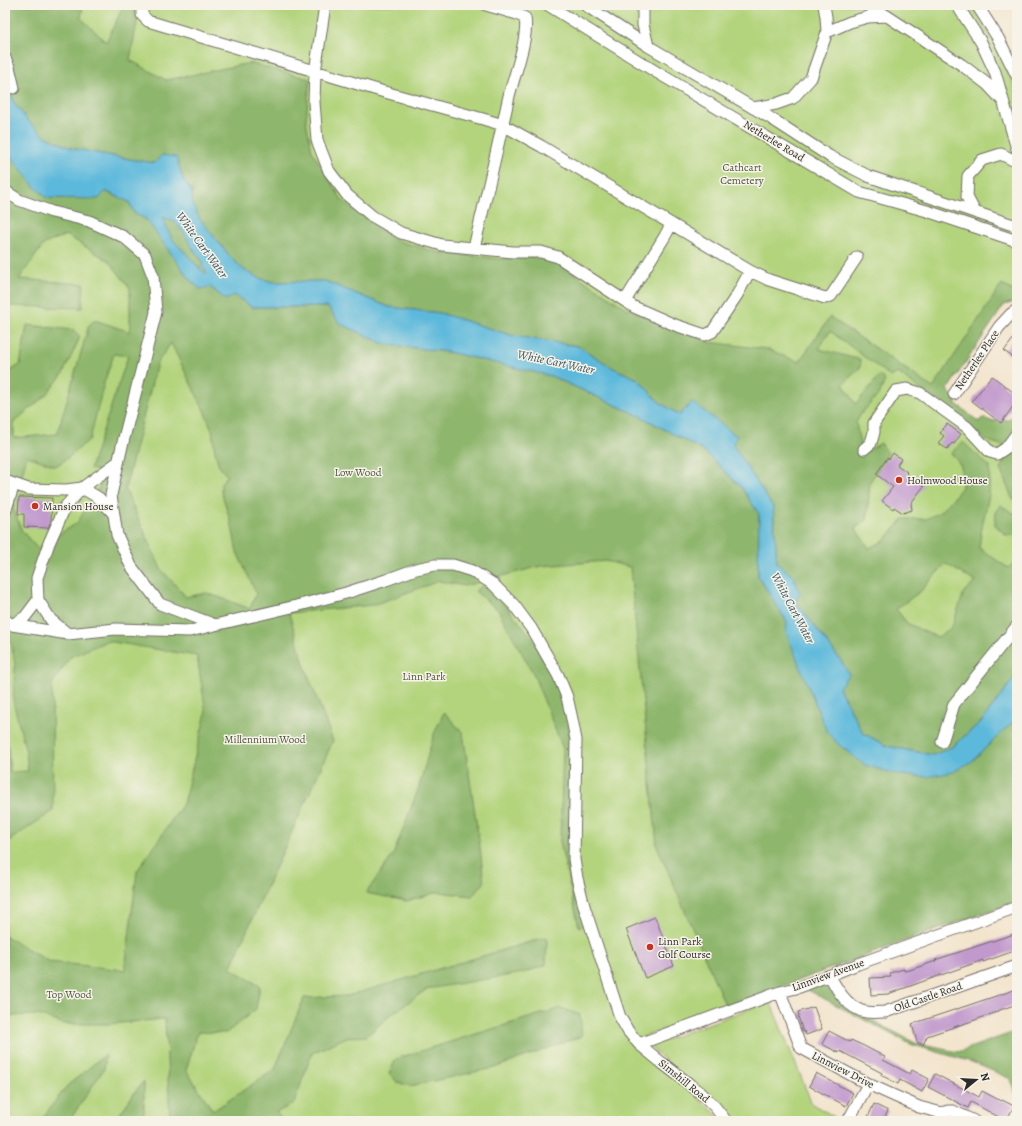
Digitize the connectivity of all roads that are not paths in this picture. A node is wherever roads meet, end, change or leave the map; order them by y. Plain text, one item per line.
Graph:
1 (142, 5) edge
2 (325, 5) edge
3 (486, 5) edge
4 (548, 5) edge
5 (585, 5) edge
6 (643, 5) edge
7 (824, 5) edge
8 (868, 5) edge
9 (957, 5) edge
10 (977, 5) edge
11 (887, 16) junction
12 (827, 32) junction
13 (648, 46) junction
14 (5, 58) edge
15 (315, 72) junction
16 (1017, 76) edge
17 (14, 88) dead end
18 (1003, 101) junction
19 (753, 108) junction
20 (503, 125) junction
21 (1017, 149) edge
22 (1017, 162) edge
23 (5, 191) edge
24 (975, 212) junction
25 (671, 225) junction
26 (1017, 225) edge
27 (1017, 241) edge
28 (474, 248) junction
29 (857, 258) dead end
30 (750, 272) junction
31 (625, 301) junction
32 (1017, 310) edge
33 (954, 394) dead end
34 (1017, 433) edge
35 (864, 448) dead end
36 (118, 462) junction
37 (9, 483) edge
38 (82, 488) junction
39 (5, 512) edge
40 (114, 515) junction
41 (38, 600) junction
42 (8, 622) edge
43 (215, 625) junction
44 (1017, 626) edge
45 (68, 634) junction
46 (942, 742) dead end
47 (1017, 907) edge
48 (1017, 966) edge
49 (830, 976) junction
50 (780, 992) junction
51 (639, 1044) junction
52 (868, 1084) junction
53 (940, 1117) edge
54 (726, 1121) edge
55 (848, 1121) edge
56 (974, 1121) edge

1 - 15 street
2 - 15 street
3 - 20 street
4 - 27 street, Netherlee Road
5 - 13 street
6 - 13 street
7 - 12 street
8 - 11 street
9 - 18 street
10 - 16 street
11 - 12 street
11 - 18 street
12 - 19 street
13 - 19 street
14 - 17 street
15 - 20 street
15 - 28 street
18 - 21 street
19 - 24 street
20 - 25 street
20 - 28 street
22 - 24 street
23 - 36 street
24 - 26 street
25 - 30 street
25 - 31 street
28 - 31 street
29 - 30 street
30 - 31 street
32 - 33 street, Netherlee Place
34 - 35 street
36 - 38 street
36 - 40 street
37 - 38 street
37 - 39 street
38 - 40 street
38 - 41 street
40 - 43 street
41 - 42 street
41 - 45 street
42 - 45 street, Simshill Road
43 - 45 street, Simshill Road
43 - 51 street, Simshill Road
44 - 46 street
47 - 49 street, Linnview Avenue
48 - 49 street, Old Castle Road
49 - 50 street, Linnview Avenue
50 - 51 street, Linnview Avenue
50 - 52 street, Linnview Drive
51 - 54 street, Simshill Road
52 - 53 street, Linnview Drive
52 - 55 street
53 - 56 street, Linnview Drive

